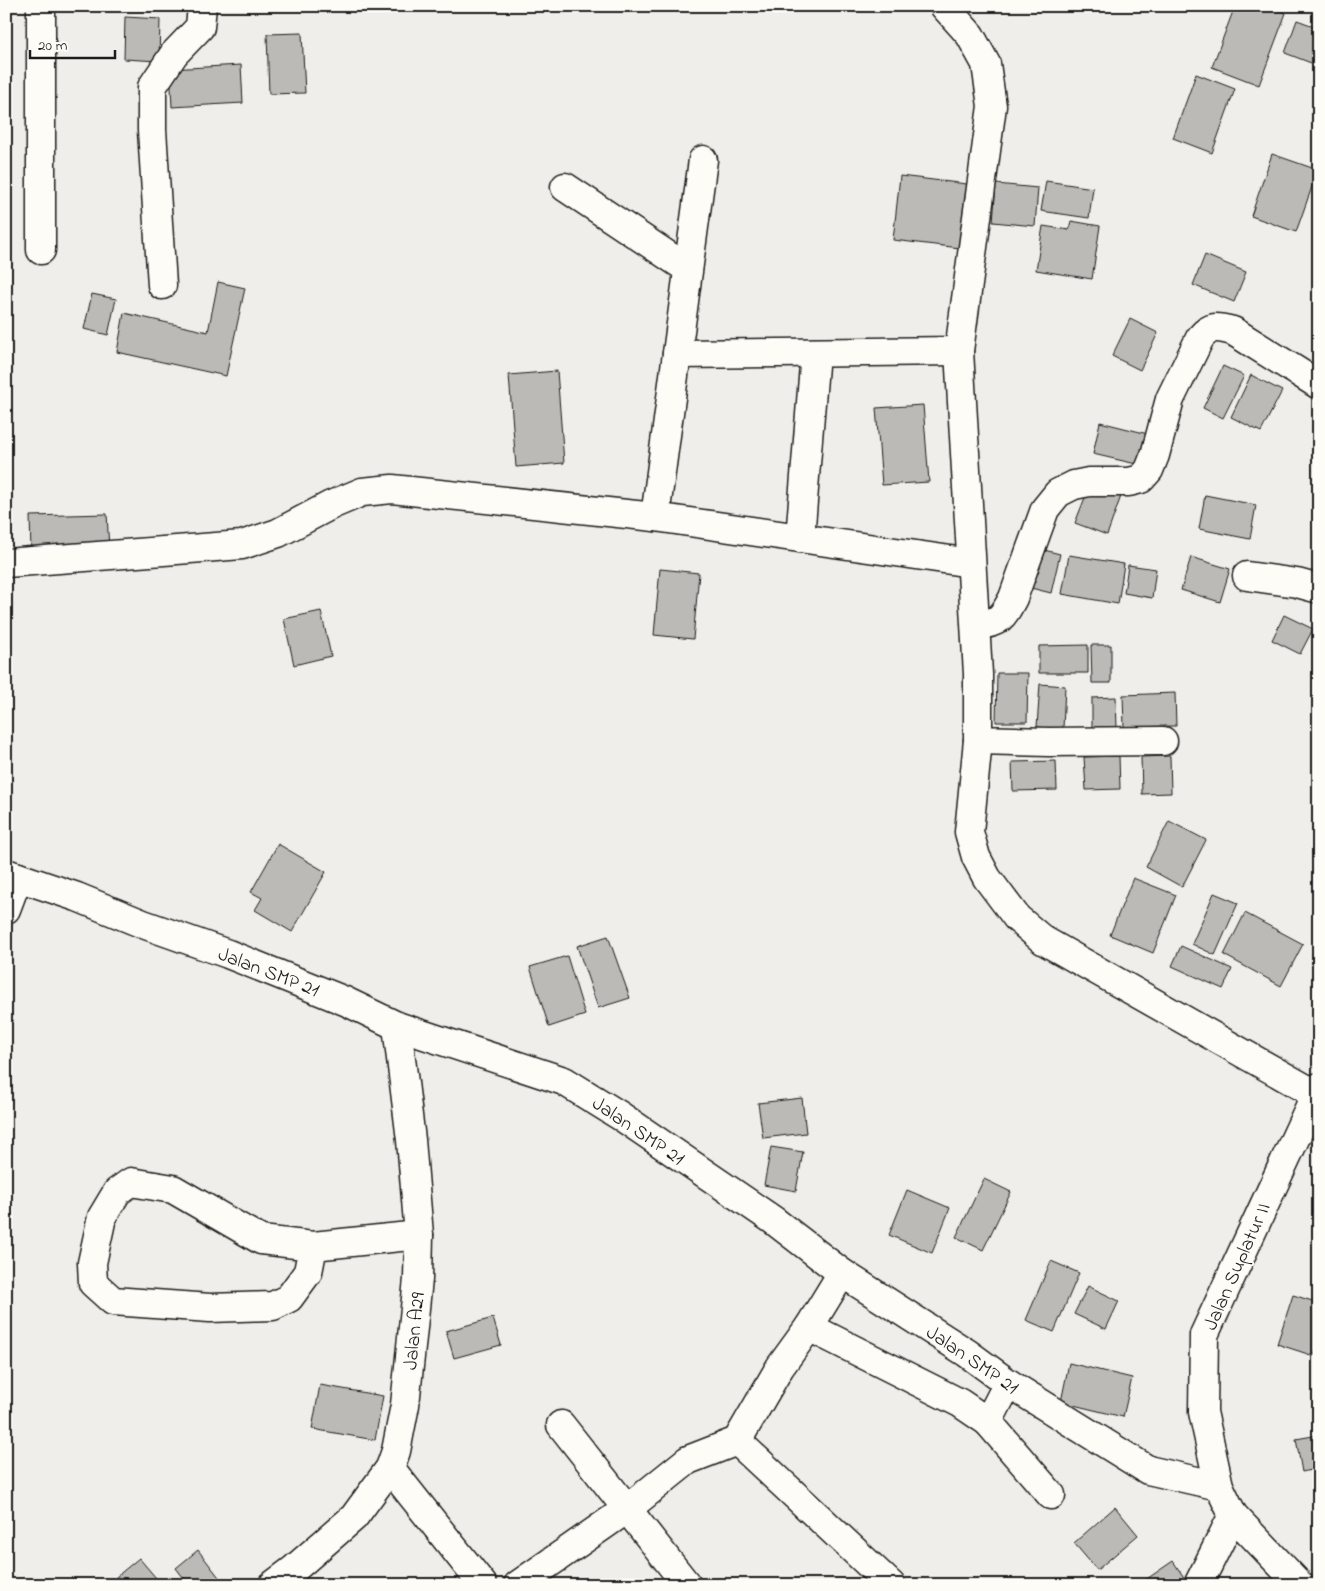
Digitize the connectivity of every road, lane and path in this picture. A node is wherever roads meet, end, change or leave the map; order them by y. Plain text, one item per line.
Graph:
1 (41, 6) edge
2 (202, 6) edge
3 (944, 6) edge
4 (703, 160) dead end
5 (565, 187) dead end
6 (41, 250) dead end
7 (688, 269) junction
8 (162, 285) dead end
9 (959, 351) junction
10 (815, 353) junction
11 (677, 354) junction
12 (1319, 384) edge
13 (655, 517) junction
14 (800, 538) junction
15 (6, 562) edge
16 (971, 563) junction
17 (1247, 576) dead end
18 (1319, 589) edge
19 (976, 625) junction
20 (978, 740) junction
21 (1163, 740) dead end
22 (12, 875) edge
23 (6, 909) edge
24 (397, 1026) junction
25 (1317, 1090) edge
26 (419, 1234) junction
27 (314, 1246) junction
28 (842, 1273) junction
29 (809, 1326) junction
30 (1008, 1383) junction
31 (988, 1422) junction
32 (560, 1425) dead end
33 (736, 1441) junction
34 (390, 1468) junction
35 (1219, 1486) junction
36 (1051, 1495) dead end
37 (627, 1509) junction
38 (1234, 1515) junction
39 (290, 1580) edge
40 (484, 1585) edge
41 (518, 1585) edge
42 (686, 1585) edge
43 (891, 1585) edge
44 (1198, 1585) edge
45 (1300, 1585) edge

1 - 6 street
2 - 8 street
3 - 9 street
4 - 7 street
5 - 7 street
7 - 11 street
9 - 10 street
9 - 16 street
10 - 11 street
10 - 14 street
11 - 13 street
12 - 19 street
13 - 14 street
13 - 15 street
14 - 16 street
16 - 19 street
17 - 18 street
19 - 20 street
20 - 21 street
20 - 25 street
22 - 23 street
22 - 24 street, Jalan SMP 21
24 - 26 street, Jalan A29
24 - 28 street, Jalan SMP 21
25 - 35 street, Jalan Suplatur II
26 - 27 street
26 - 34 street, Jalan A29
27 - 27 street
28 - 29 street
28 - 30 street, Jalan SMP 21
29 - 31 street
29 - 33 street
30 - 31 street
30 - 35 street, Jalan SMP 21
31 - 36 street
32 - 37 street
33 - 37 street
33 - 43 street
34 - 39 street, Jalan A29
34 - 40 street
35 - 38 street, Jalan Suplatur II
37 - 41 street
37 - 42 street
38 - 44 street
38 - 45 street, Jalan Suplatur II

